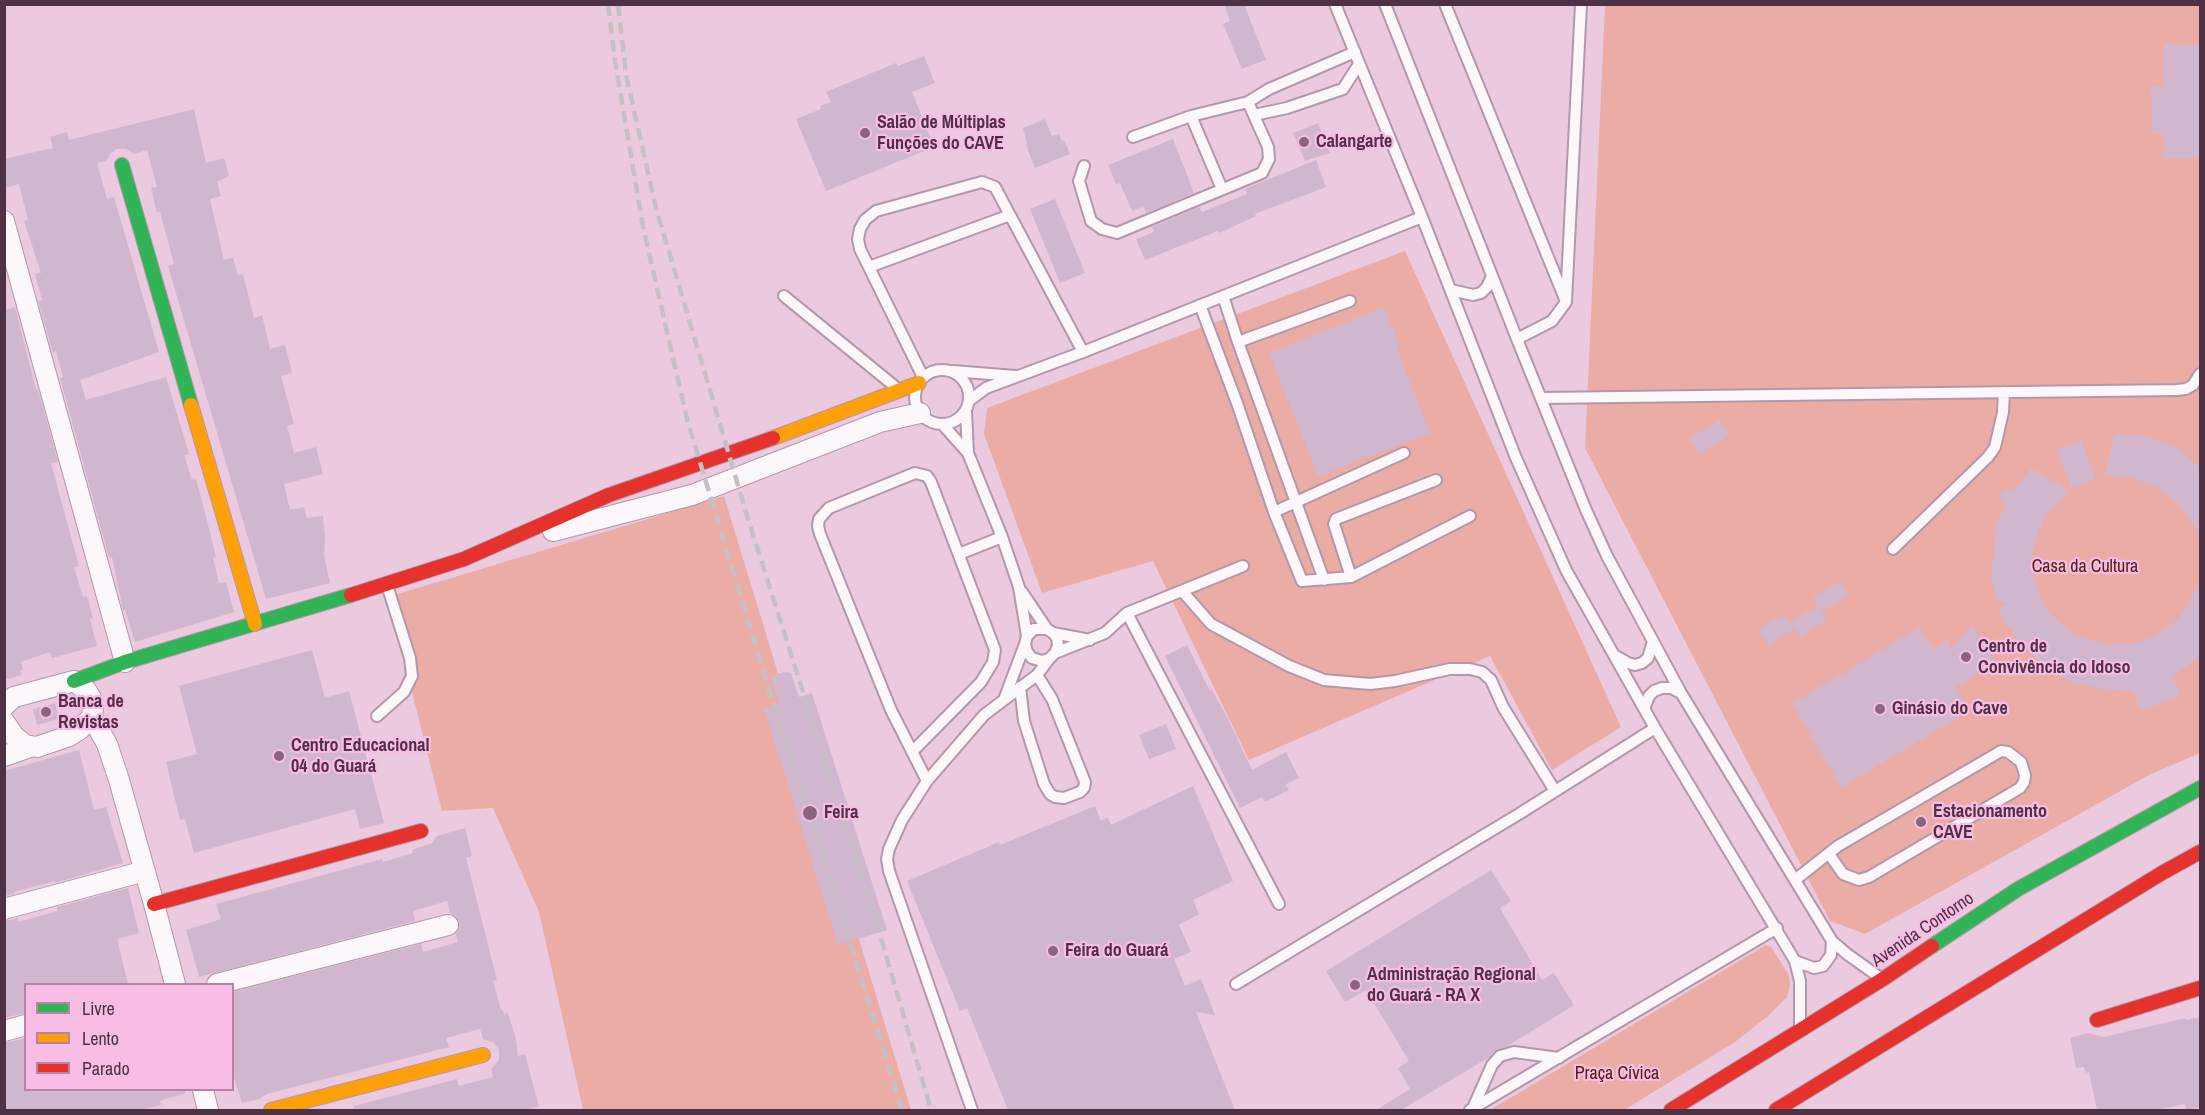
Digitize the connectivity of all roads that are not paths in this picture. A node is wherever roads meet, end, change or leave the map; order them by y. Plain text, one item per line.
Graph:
1 (1335, 4) edge
2 (1385, 4) edge
3 (1444, 4) edge
4 (1581, 4) edge
5 (1355, 52) junction
6 (1359, 63) junction
7 (1248, 102) junction
8 (1254, 115) junction
9 (1191, 116) junction
10 (1133, 137) dead end
11 (122, 165) dead end
12 (1084, 166) dead end
13 (1221, 189) junction
14 (1010, 215) junction
15 (1422, 217) junction
16 (4, 220) edge
17 (868, 267) junction
18 (1492, 276) junction
19 (1451, 290) junction
20 (784, 296) dead end
21 (1223, 296) junction
22 (1350, 301) dead end
23 (1566, 302) junction
24 (1200, 305) junction
25 (1517, 339) junction
26 (1238, 342) junction
27 (1083, 352) junction
28 (953, 371) junction
29 (1018, 376) junction
30 (2200, 378) edge
31 (921, 380) junction
32 (899, 390) junction
33 (2004, 392) junction
34 (1258, 396) junction
35 (1541, 398) junction
36 (970, 400) junction
37 (1237, 403) junction
38 (966, 411) junction
39 (920, 413) junction
40 (943, 425) junction
41 (968, 453) junction
42 (1404, 453) dead end
43 (1436, 480) dead end
44 (1296, 502) junction
45 (1274, 512) junction
46 (1470, 516) dead end
47 (1002, 537) junction
48 (496, 545) junction
49 (1893, 549) dead end
50 (959, 554) junction
51 (1243, 566) dead end
52 (1351, 577) junction
53 (1324, 580) junction
54 (387, 584) junction
55 (1019, 587) junction
56 (1183, 592) junction
57 (1127, 613) junction
58 (255, 624) junction
59 (1050, 631) junction
60 (1026, 640) junction
61 (1092, 640) junction
62 (1653, 641) junction
63 (1052, 656) junction
64 (1616, 656) junction
65 (125, 662) junction
66 (1037, 675) junction
67 (74, 681) junction
68 (1020, 687) junction
69 (1681, 693) junction
70 (1005, 697) junction
71 (4, 706) edge
72 (1644, 709) junction
73 (377, 716) dead end
74 (92, 717) junction
75 (4, 721) edge
76 (1655, 728) junction
77 (30, 747) junction
78 (912, 752) junction
79 (4, 756) edge
80 (927, 781) junction
81 (2200, 788) edge
82 (1555, 791) junction
83 (421, 831) dead end
84 (2200, 852) edge
85 (1829, 854) junction
86 (145, 871) junction
87 (1796, 880) junction
88 (154, 904) junction
89 (1279, 904) dead end
90 (4, 909) edge
91 (448, 925) dead end
92 (1777, 928) junction
93 (1832, 941) junction
94 (1795, 961) junction
95 (1883, 979) junction
96 (174, 983) edge
97 (221, 983) edge
98 (1236, 984) dead end
99 (2200, 988) edge
100 (2097, 1020) dead end
101 (24, 1026) edge
102 (1800, 1030) junction
103 (4, 1031) edge
104 (483, 1055) dead end
105 (1558, 1058) junction
106 (271, 1110) edge
107 (972, 1110) edge
108 (1472, 1110) edge
109 (1671, 1110) edge
110 (1776, 1110) edge

1 - 5 lane
2 - 18 lane
3 - 23 lane
4 - 23 lane
5 - 6 lane
5 - 7 lane
6 - 8 lane
6 - 15 lane
7 - 8 lane
7 - 9 lane
8 - 13 lane
9 - 10 lane
9 - 13 lane
11 - 58 street
12 - 13 lane
14 - 17 lane
14 - 17 lane
14 - 27 lane
15 - 19 lane
15 - 21 lane
16 - 65 street
17 - 31 lane
18 - 19 lane
18 - 25 lane
19 - 64 lane
20 - 32 lane
21 - 24 lane
21 - 26 lane
22 - 26 lane
23 - 25 lane
24 - 27 lane
24 - 37 lane
25 - 35 lane
26 - 34 lane
27 - 29 lane
28 - 29 lane
28 - 31 lane
28 - 36 lane
29 - 36 lane
30 - 33 lane
31 - 32 street
31 - 39 lane
32 - 48 street
33 - 35 lane
33 - 49 lane
34 - 37 lane
34 - 44 lane
35 - 62 lane
36 - 38 lane
37 - 45 lane
38 - 40 lane
38 - 41 lane
39 - 40 lane
39 - 48 street
40 - 41 lane
41 - 47 lane
42 - 44 lane
43 - 52 lane
44 - 45 lane
44 - 53 lane
45 - 53 lane
46 - 52 lane
47 - 50 lane
47 - 55 lane
48 - 54 street
50 - 78 lane
50 - 78 lane
51 - 56 lane
52 - 53 lane
54 - 58 street
54 - 73 lane
55 - 59 lane
55 - 60 lane
56 - 57 lane
56 - 82 lane
57 - 61 lane
57 - 89 lane
58 - 65 street
59 - 60 lane
59 - 61 lane
59 - 63 lane
60 - 63 lane
60 - 70 lane
61 - 63 lane
62 - 64 lane
62 - 69 lane
63 - 66 lane
64 - 72 lane
65 - 67 street
66 - 68 lane
66 - 68 lane
67 - 71 street
67 - 74 street
68 - 70 lane
69 - 72 lane
69 - 87 lane
70 - 80 lane
72 - 76 lane
74 - 77 street
74 - 86 street
75 - 77 street
76 - 82 lane
76 - 92 lane
77 - 79 street
78 - 80 lane
80 - 107 lane
81 - 95 street, Avenida Contorno
82 - 98 lane
83 - 88 street
84 - 110 street
85 - 85 lane
85 - 87 lane
86 - 88 street
86 - 90 street
87 - 93 lane
88 - 96 street
91 - 97 street
92 - 94 lane
92 - 105 lane
93 - 94 lane
93 - 95 lane
94 - 102 lane
95 - 102 street, Avenida Contorno
99 - 100 street
101 - 103 street
102 - 109 street, Avenida Contorno
104 - 106 street
105 - 108 lane
105 - 108 lane

